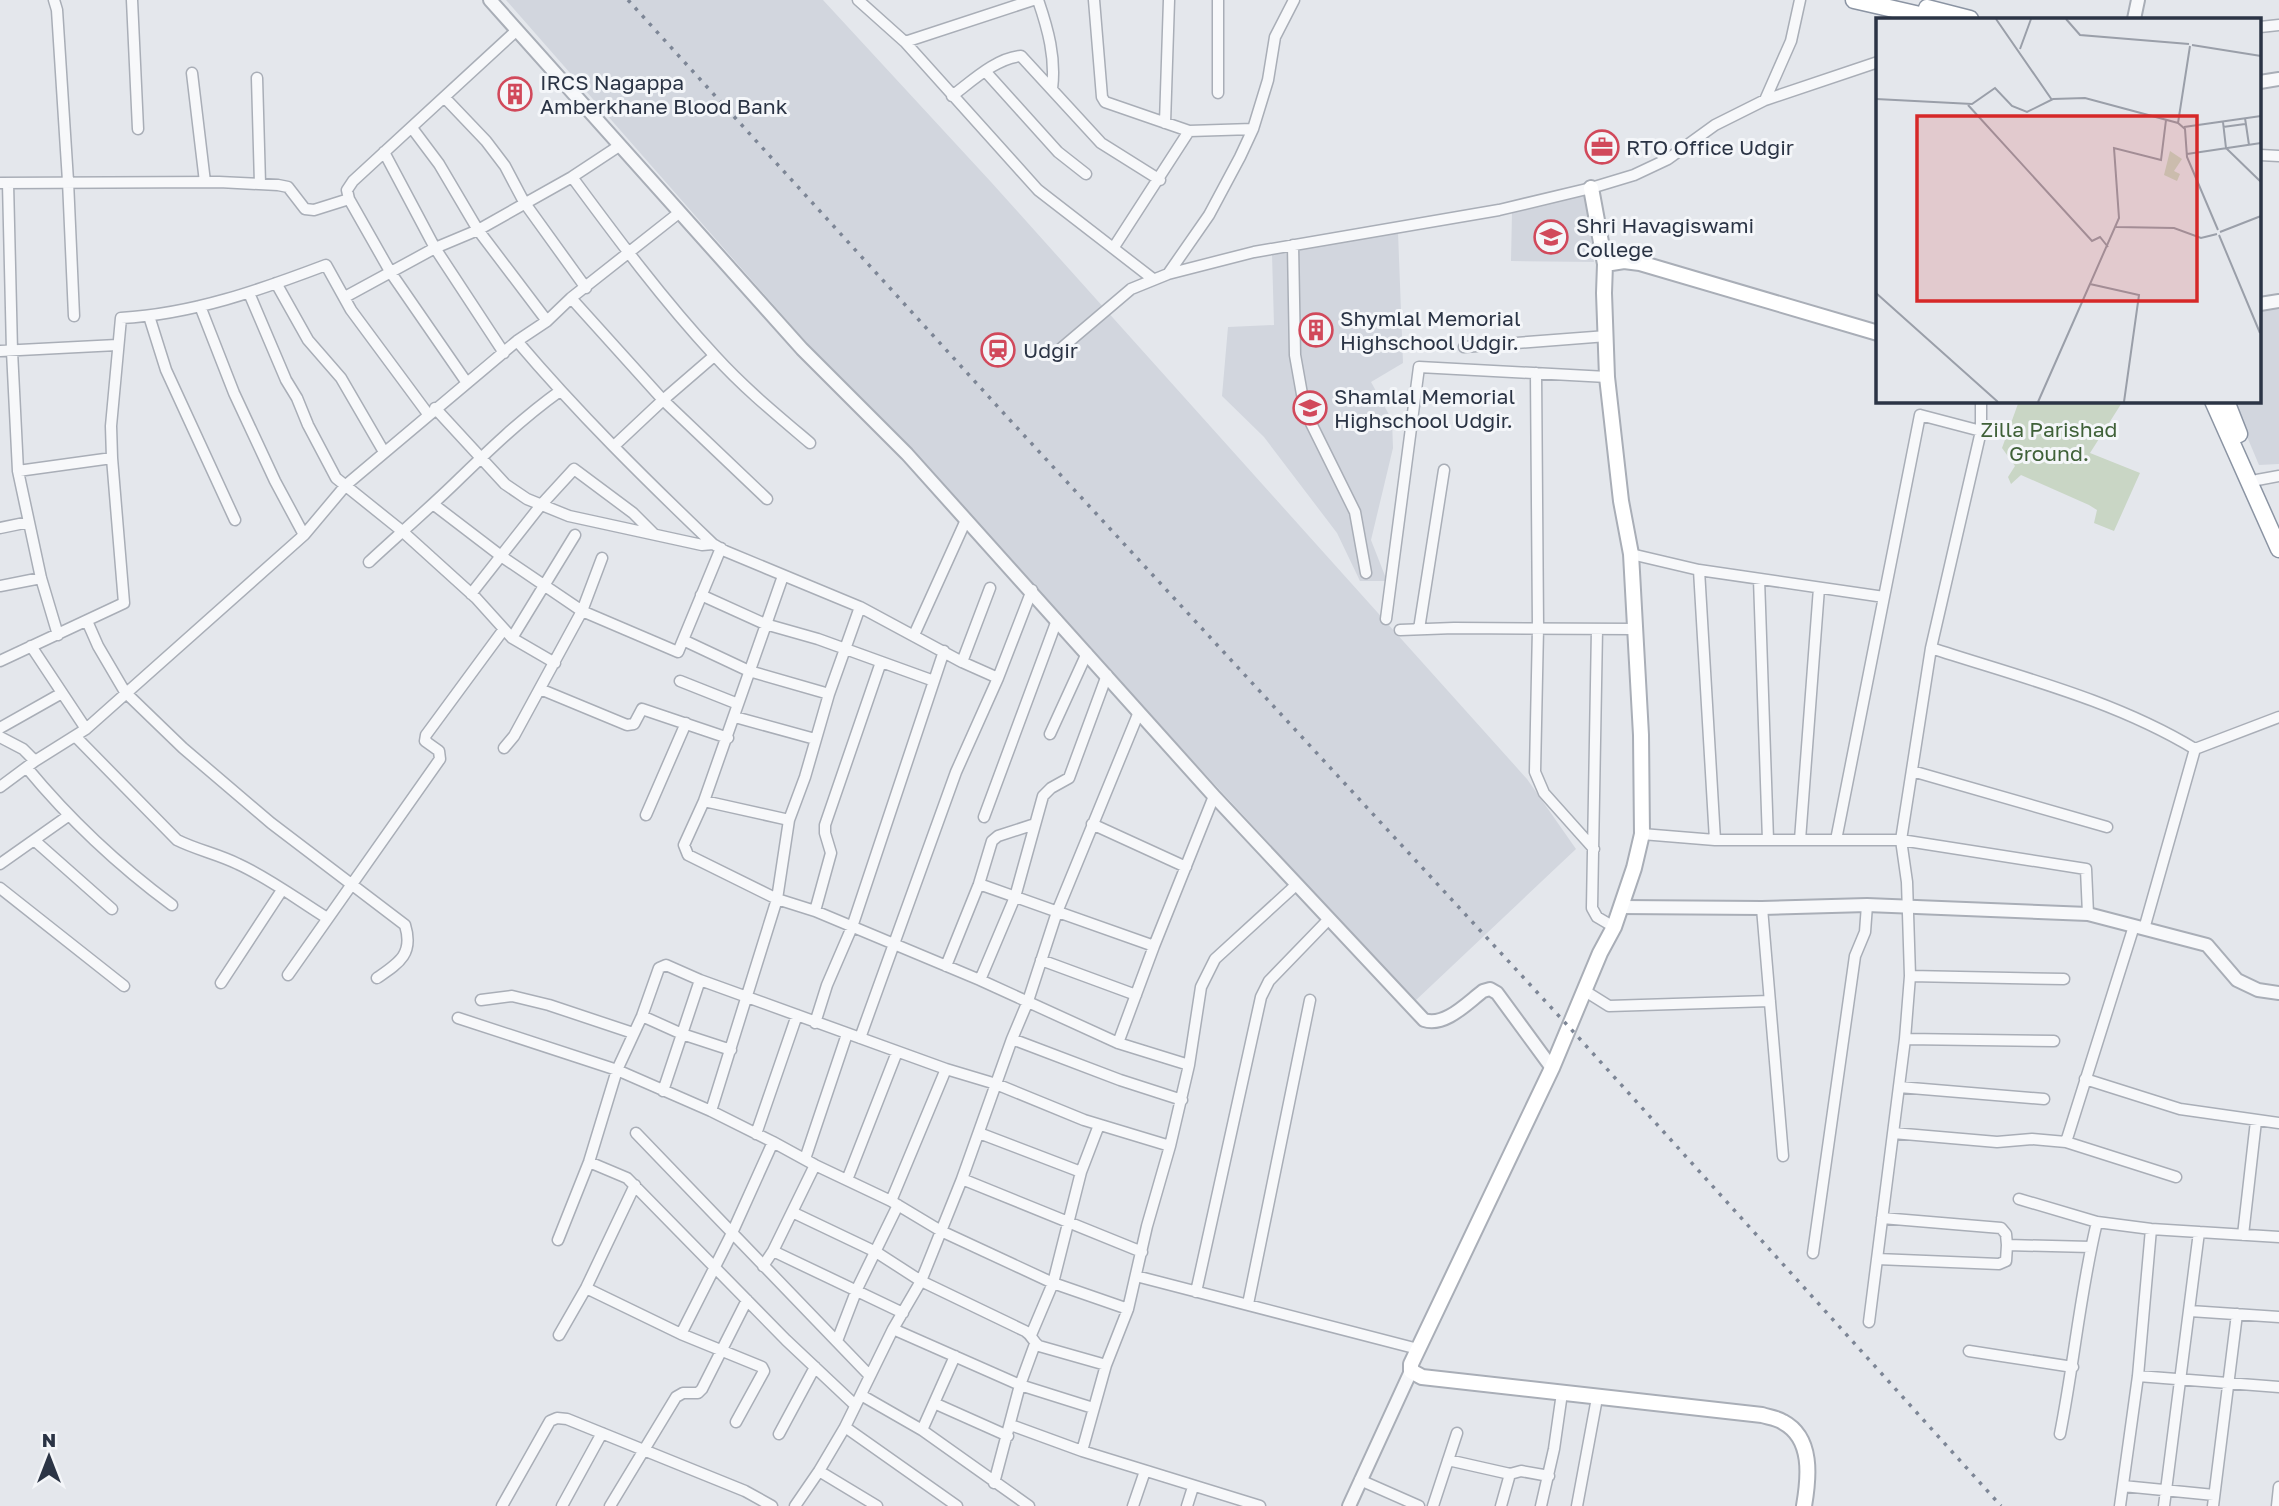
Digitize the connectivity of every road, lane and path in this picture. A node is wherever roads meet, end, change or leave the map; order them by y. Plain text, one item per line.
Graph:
1 (54, 0) edge
2 (132, 0) edge
3 (490, 0) edge
4 (858, 0) edge
5 (1036, 0) edge
6 (1094, 0) edge
7 (1169, 0) edge
8 (1218, 0) edge
9 (1294, 0) edge
10 (1800, 0) edge
11 (1854, 0) edge
12 (1898, 0) edge
13 (2138, 0) edge
14 (1941, 10) edge
15 (1967, 18) edge
16 (2134, 18) edge
17 (517, 30) junction
18 (905, 42) junction
19 (1876, 63) edge
20 (985, 71) junction
21 (192, 73) dead end
22 (257, 78) dead end
23 (1052, 89) junction
24 (1218, 93) dead end
25 (952, 96) junction
26 (445, 98) junction
27 (1765, 100) junction
28 (1165, 123) junction
29 (412, 128) junction
30 (138, 129) dead end
31 (1253, 129) junction
32 (1189, 131) junction
33 (619, 146) junction
34 (384, 152) junction
35 (1086, 174) dead end
36 (572, 177) junction
37 (1160, 180) junction
38 (68, 181) junction
39 (205, 182) junction
40 (4, 183) edge
41 (260, 184) junction
42 (1591, 188) junction
43 (349, 199) junction
44 (524, 202) junction
45 (680, 212) junction
46 (478, 230) junction
47 (1293, 245) junction
48 (1114, 247) junction
49 (435, 248) junction
50 (629, 253) junction
51 (1605, 264) junction
52 (391, 272) junction
53 (1168, 274) junction
54 (1153, 279) junction
55 (276, 283) junction
56 (586, 288) junction
57 (249, 293) junction
58 (345, 297) junction
59 (571, 298) junction
60 (200, 306) junction
61 (74, 316) dead end
62 (149, 316) junction
63 (547, 321) junction
64 (1876, 331) edge
65 (1607, 336) junction
66 (517, 341) junction
67 (117, 345) junction
68 (1464, 347) dead end
69 (0, 351) edge
70 (12, 351) junction
71 (1047, 352) dead end
72 (504, 353) junction
73 (714, 356) junction
74 (1536, 373) junction
75 (1607, 377) junction
76 (467, 383) junction
77 (560, 391) junction
78 (663, 400) junction
79 (1981, 402) edge
80 (2213, 402) edge
81 (2226, 402) edge
82 (431, 411) junction
83 (1981, 431) junction
84 (810, 443) dead end
85 (614, 446) junction
86 (384, 452) junction
87 (481, 456) junction
88 (112, 458) junction
89 (1444, 470) dead end
90 (18, 471) junction
91 (2279, 476) edge
92 (2258, 480) junction
93 (346, 485) junction
94 (767, 499) dead end
95 (433, 504) junction
96 (541, 505) junction
97 (235, 520) dead end
98 (966, 520) junction
99 (29, 522) junction
100 (0, 528) edge
101 (2279, 528) edge
102 (402, 531) junction
103 (304, 534) junction
104 (575, 535) dead end
105 (656, 535) junction
106 (717, 546) junction
107 (2279, 549) edge
108 (1631, 554) junction
109 (501, 556) junction
110 (602, 558) dead end
111 (369, 562) dead end
112 (1699, 570) junction
113 (1366, 573) dead end
114 (783, 576) junction
115 (41, 578) junction
116 (1759, 579) junction
117 (544, 585) junction
118 (0, 586) edge
119 (990, 588) dead end
120 (1819, 588) junction
121 (1032, 590) junction
122 (471, 594) junction
123 (701, 595) junction
124 (1884, 597) junction
125 (860, 607) junction
126 (582, 611) junction
127 (1386, 619) dead end
128 (1057, 620) junction
129 (87, 621) junction
130 (765, 624) junction
131 (1538, 628) junction
132 (1419, 629) junction
133 (1597, 629) junction
134 (1634, 629) junction
135 (1400, 630) dead end
136 (508, 634) junction
137 (58, 635) junction
138 (914, 635) junction
139 (683, 640) junction
140 (31, 646) junction
141 (1931, 648) junction
142 (844, 649) junction
143 (944, 651) junction
144 (1087, 653) junction
145 (0, 661) edge
146 (881, 662) junction
147 (962, 662) junction
148 (555, 663) junction
149 (749, 670) junction
150 (1107, 675) junction
151 (998, 678) junction
152 (680, 681) dead end
153 (934, 681) junction
154 (540, 689) junction
155 (125, 692) junction
156 (62, 693) junction
157 (829, 694) junction
158 (738, 704) junction
159 (1139, 712) junction
160 (2279, 717) edge
161 (735, 718) junction
162 (685, 723) junction
163 (0, 728) edge
164 (86, 729) junction
165 (1050, 734) dead end
166 (75, 736) junction
167 (0, 737) edge
168 (728, 738) junction
169 (814, 740) junction
170 (504, 748) dead end
171 (2195, 749) junction
172 (31, 764) junction
173 (1912, 771) junction
174 (0, 787) edge
175 (1214, 796) junction
176 (704, 802) junction
177 (646, 815) dead end
178 (68, 816) junction
179 (984, 817) dead end
180 (789, 820) junction
181 (1035, 824) junction
182 (1092, 824) junction
183 (2107, 827) dead end
184 (1642, 834) junction
185 (34, 840) junction
186 (1715, 840) junction
187 (1768, 840) junction
188 (1800, 840) junction
189 (1836, 840) junction
190 (1901, 840) junction
191 (1594, 849) junction
192 (0, 864) edge
193 (1186, 867) junction
194 (350, 884) junction
195 (979, 884) junction
196 (1296, 885) junction
197 (0, 888) edge
198 (282, 890) junction
199 (1015, 897) junction
200 (777, 899) junction
201 (172, 905) dead end
202 (1867, 905) junction
203 (1908, 906) junction
204 (1621, 907) junction
205 (1762, 908) junction
206 (112, 909) dead end
207 (814, 911) junction
208 (1057, 912) junction
209 (2088, 914) junction
210 (327, 918) junction
211 (1329, 919) junction
212 (852, 927) junction
213 (1614, 928) junction
214 (2139, 928) junction
215 (893, 945) junction
216 (1154, 946) junction
217 (1041, 960) junction
218 (946, 966) junction
219 (288, 975) dead end
220 (1910, 976) junction
221 (377, 978) dead end
222 (2064, 979) dead end
223 (700, 980) junction
224 (980, 980) junction
225 (221, 982) dead end
226 (124, 986) dead end
227 (1585, 991) junction
228 (2279, 993) edge
229 (1136, 995) junction
230 (748, 996) junction
231 (481, 999) dead end
232 (1310, 1000) dead end
233 (1028, 1001) junction
234 (1770, 1001) junction
235 (797, 1015) junction
236 (642, 1016) junction
237 (458, 1018) dead end
238 (815, 1023) junction
239 (633, 1033) junction
240 (682, 1034) junction
241 (847, 1034) junction
242 (860, 1038) junction
243 (1012, 1039) junction
244 (1905, 1039) junction
245 (2054, 1041) dead end
246 (1118, 1043) junction
247 (731, 1050) junction
248 (897, 1052) junction
249 (1189, 1065) junction
250 (1552, 1068) junction
251 (617, 1069) junction
252 (946, 1069) junction
253 (2085, 1079) junction
254 (996, 1084) junction
255 (1899, 1087) junction
256 (663, 1091) junction
257 (2044, 1099) dead end
258 (1182, 1100) junction
259 (712, 1111) junction
260 (2256, 1121) junction
261 (2279, 1123) edge
262 (1098, 1125) junction
263 (636, 1133) dead end
264 (979, 1133) junction
265 (1893, 1133) junction
266 (756, 1134) junction
267 (773, 1142) junction
268 (2066, 1142) junction
269 (1170, 1146) junction
270 (1783, 1156) dead end
271 (805, 1159) junction
272 (589, 1162) junction
273 (815, 1166) junction
274 (1082, 1172) junction
275 (2176, 1177) dead end
276 (962, 1179) junction
277 (847, 1180) junction
278 (635, 1185) junction
279 (2019, 1199) dead end
280 (894, 1203) junction
281 (792, 1212) junction
282 (1882, 1218) junction
283 (1069, 1220) junction
284 (2097, 1222) junction
285 (2151, 1229) junction
286 (941, 1231) junction
287 (2199, 1232) junction
288 (732, 1233) junction
289 (2243, 1235) junction
290 (2279, 1237) edge
291 (558, 1241) dead end
292 (2007, 1245) junction
293 (2091, 1247) junction
294 (773, 1251) junction
295 (876, 1252) junction
296 (1142, 1252) junction
297 (1813, 1253) dead end
298 (1877, 1259) junction
299 (715, 1266) junction
300 (763, 1266) junction
301 (1136, 1276) junction
302 (920, 1280) junction
303 (1053, 1283) junction
304 (586, 1289) junction
305 (857, 1289) junction
306 (1196, 1292) junction
307 (747, 1300) junction
308 (1248, 1304) junction
309 (1128, 1309) junction
310 (2190, 1311) junction
311 (903, 1313) junction
312 (2237, 1314) junction
313 (2279, 1317) edge
314 (1869, 1322) dead end
315 (893, 1329) junction
316 (681, 1334) junction
317 (559, 1335) dead end
318 (1033, 1339) junction
319 (836, 1341) junction
320 (721, 1349) junction
321 (1418, 1349) junction
322 (1969, 1351) dead end
323 (956, 1356) junction
324 (1107, 1365) junction
325 (815, 1367) junction
326 (2073, 1367) junction
327 (1411, 1371) junction
328 (870, 1376) junction
329 (2138, 1376) junction
330 (2179, 1380) junction
331 (2229, 1384) junction
332 (1020, 1385) junction
333 (2279, 1387) edge
334 (1562, 1394) junction
335 (861, 1395) junction
336 (1597, 1398) junction
337 (934, 1403) junction
338 (855, 1405) junction
339 (1093, 1408) junction
340 (736, 1422) dead end
341 (1011, 1425) junction
342 (845, 1427) junction
343 (922, 1430) junction
344 (603, 1433) junction
345 (1457, 1433) dead end
346 (779, 1434) dead end
347 (2060, 1434) dead end
348 (1008, 1436) junction
349 (642, 1449) junction
350 (1082, 1451) junction
351 (1448, 1460) junction
352 (819, 1471) junction
353 (1146, 1471) junction
354 (1510, 1474) junction
355 (1549, 1476) junction
356 (1360, 1480) junction
357 (994, 1483) junction
358 (2123, 1486) junction
359 (1193, 1487) junction
360 (2279, 1487) edge
361 (2167, 1490) junction
362 (2213, 1501) edge
363 (1247, 1504) edge
364 (502, 1506) edge
365 (562, 1506) edge
366 (610, 1506) edge
367 (772, 1506) edge
368 (795, 1506) edge
369 (877, 1506) edge
370 (957, 1506) edge
371 (1028, 1506) edge
372 (1133, 1506) edge
373 (1187, 1506) edge
374 (1260, 1506) edge
375 (1349, 1506) edge
376 (1419, 1506) edge
377 (1433, 1506) edge
378 (1501, 1506) edge
379 (1541, 1506) edge
380 (1577, 1506) edge
381 (1804, 1506) edge
382 (2120, 1506) edge
383 (2164, 1506) edge
384 (2277, 1506) edge

1 - 38 street
2 - 30 street
3 - 17 street
4 - 18 street
5 - 18 street
5 - 23 street
6 - 28 street
7 - 28 street
8 - 24 street
9 - 31 street
10 - 27 street
11 - 14 highway
12 - 14 highway
13 - 16 street
14 - 15 highway
17 - 26 street
17 - 33 street
18 - 25 street
19 - 27 street
20 - 23 street
20 - 25 street
20 - 35 street
21 - 39 street
22 - 41 street
23 - 37 street
25 - 48 street
26 - 29 street
26 - 44 street
27 - 42 street
28 - 32 street
29 - 34 street
29 - 46 street
31 - 32 street
31 - 53 street
32 - 37 street
33 - 36 street
33 - 45 street
34 - 43 street
34 - 49 street
36 - 44 street
36 - 50 street
37 - 48 street
38 - 39 street
38 - 40 street
38 - 61 street
39 - 41 street
40 - 70 street
41 - 43 street
42 - 47 street
42 - 51 main road
43 - 52 street
44 - 46 street
44 - 56 street
45 - 50 street
45 - 98 street
46 - 49 street
46 - 63 street
47 - 53 street
47 - 113 street
48 - 54 street
49 - 52 street
49 - 72 street
50 - 56 street
50 - 73 street
51 - 64 main road
51 - 65 main road
52 - 58 street
52 - 76 street
53 - 54 street
54 - 71 street
55 - 57 street
55 - 58 street
55 - 86 street
56 - 59 street
57 - 60 street
57 - 93 street
58 - 82 street
59 - 63 street
59 - 78 street
60 - 62 street
60 - 103 street
62 - 67 street
62 - 97 street
63 - 66 street
65 - 68 street
65 - 75 main road
66 - 72 street
66 - 77 street
67 - 70 street
67 - 88 street
69 - 70 street
70 - 90 street
72 - 76 street
73 - 78 street
73 - 84 street
74 - 75 street
74 - 127 street
74 - 131 street
75 - 108 main road
76 - 82 street
77 - 85 street
77 - 87 street
78 - 85 street
78 - 94 street
79 - 83 street
80 - 107 highway
81 - 92 highway
82 - 86 street
82 - 87 street
83 - 124 street
83 - 141 street
85 - 106 street
86 - 93 street
87 - 95 street
87 - 96 street
88 - 90 street
88 - 129 street
89 - 132 street
90 - 99 street
91 - 92 street
92 - 101 highway
93 - 102 street
93 - 103 street
95 - 102 street
95 - 109 street
96 - 105 street
96 - 105 street
96 - 109 street
98 - 121 street
98 - 138 street
99 - 100 street
99 - 115 street
102 - 111 street
102 - 122 street
103 - 155 street
104 - 117 street
105 - 106 street
106 - 114 street
106 - 123 street
108 - 112 street
108 - 134 main road
109 - 117 street
109 - 122 street
110 - 126 street
112 - 116 street
112 - 186 street
114 - 125 street
114 - 130 street
115 - 118 street
115 - 137 street
116 - 120 street
116 - 187 street
117 - 126 street
117 - 136 street
119 - 147 street
120 - 124 street
120 - 188 street
121 - 128 street
121 - 151 street
122 - 136 street
123 - 130 street
123 - 139 street
124 - 189 street
125 - 138 street
125 - 142 street
126 - 139 street
126 - 148 street
128 - 144 street
128 - 179 street
129 - 137 street
129 - 155 street
130 - 142 street
130 - 149 street
131 - 132 street
131 - 133 street
131 - 191 street
132 - 135 street
133 - 134 street
133 - 191 street
134 - 184 main road
136 - 148 street
136 - 194 street
137 - 140 street
138 - 143 street
139 - 149 street
140 - 145 street
140 - 156 street
141 - 171 street
141 - 173 street
142 - 146 street
142 - 157 street
143 - 147 street
143 - 153 street
144 - 150 street
144 - 165 street
146 - 153 street
146 - 207 street
147 - 151 street
148 - 154 street
149 - 157 street
149 - 158 street
150 - 159 street
150 - 181 street
151 - 215 street
152 - 158 street
153 - 212 street
154 - 162 street
154 - 170 street
155 - 164 street
155 - 194 street
156 - 163 street
156 - 164 street
157 - 169 street
158 - 161 street
159 - 175 street
159 - 182 street
160 - 171 street
161 - 168 street
161 - 169 street
162 - 168 street
162 - 177 street
164 - 166 street
166 - 172 street
166 - 198 street
167 - 172 street
168 - 176 street
169 - 180 street
171 - 214 street
172 - 174 street
172 - 178 street
173 - 183 street
173 - 190 street
175 - 193 street
175 - 196 street
176 - 180 street
176 - 200 street
178 - 185 street
178 - 201 street
180 - 200 street
181 - 195 street
181 - 199 street
182 - 193 street
182 - 208 street
184 - 186 street
184 - 204 main road
185 - 192 street
185 - 206 street
186 - 187 street
187 - 188 street
188 - 189 street
189 - 190 street
190 - 203 street
190 - 209 street
191 - 213 street
193 - 216 street
194 - 210 street
194 - 221 street
195 - 199 street
195 - 218 street
196 - 211 street
196 - 249 street
197 - 226 street
198 - 210 street
198 - 225 street
199 - 208 street
199 - 224 street
200 - 207 street
200 - 230 street
202 - 203 street
202 - 205 street
202 - 297 street
203 - 209 street
203 - 220 street
204 - 205 street
204 - 213 main road
205 - 234 street
207 - 212 street
208 - 216 street
208 - 217 street
209 - 214 street
210 - 219 street
211 - 250 street
211 - 306 street
212 - 215 street
212 - 238 street
213 - 227 main road
214 - 228 street
214 - 253 street
215 - 218 street
215 - 242 street
216 - 229 street
217 - 229 street
217 - 233 street
218 - 224 street
220 - 222 street
220 - 244 street
223 - 230 street
223 - 236 street
223 - 240 street
224 - 233 street
227 - 234 street
227 - 250 main road
229 - 246 street
230 - 235 street
230 - 247 street
231 - 239 street
232 - 308 street
233 - 243 street
233 - 246 street
234 - 270 street
235 - 238 street
235 - 266 street
236 - 239 street
236 - 240 street
237 - 251 street
238 - 241 street
239 - 251 street
240 - 247 street
240 - 256 street
241 - 242 street
241 - 271 street
242 - 248 street
243 - 254 street
243 - 258 street
244 - 245 street
244 - 255 street
246 - 249 street
247 - 259 street
248 - 252 street
248 - 277 street
249 - 258 street
250 - 321 main road
251 - 256 street
251 - 272 street
252 - 254 street
252 - 280 street
253 - 260 street
253 - 268 street
254 - 262 street
254 - 264 street
255 - 257 street
255 - 265 street
256 - 259 street
258 - 269 street
259 - 266 street
260 - 261 street
260 - 289 street
262 - 269 street
262 - 274 street
263 - 288 street
264 - 274 street
264 - 276 street
265 - 268 street
265 - 282 street
266 - 267 street
267 - 271 street
267 - 288 street
268 - 275 street
269 - 296 street
271 - 273 street
272 - 278 street
272 - 291 street
273 - 277 street
273 - 281 street
274 - 283 street
276 - 283 street
276 - 286 street
277 - 280 street
278 - 299 street
278 - 304 street
279 - 284 street
280 - 286 street
280 - 295 street
281 - 294 street
281 - 295 street
282 - 292 street
282 - 298 street
283 - 296 street
283 - 303 street
284 - 285 street
284 - 293 street
285 - 287 street
285 - 329 street
286 - 302 street
286 - 303 street
287 - 289 street
287 - 310 street
288 - 299 street
288 - 300 street
289 - 290 street
292 - 293 street
292 - 298 street
293 - 326 street
294 - 300 street
294 - 305 street
295 - 302 street
295 - 305 street
296 - 301 street
298 - 314 street
299 - 307 street
299 - 316 street
300 - 319 street
301 - 306 street
301 - 309 street
302 - 311 street
302 - 318 street
303 - 309 street
303 - 318 street
304 - 316 street
304 - 317 street
305 - 311 street
305 - 319 street
306 - 308 street
307 - 320 street
307 - 325 street
308 - 321 street
309 - 324 street
310 - 312 street
310 - 330 street
311 - 315 street
312 - 313 street
312 - 331 street
315 - 323 street
315 - 328 street
316 - 320 street
318 - 324 street
318 - 332 street
319 - 328 street
320 - 340 street
320 - 349 street
321 - 327 main road
322 - 326 street
323 - 332 street
323 - 337 street
324 - 339 street
325 - 338 street
325 - 346 street
326 - 347 street
327 - 334 main road
327 - 356 street
328 - 335 street
329 - 330 street
329 - 358 street
330 - 331 street
330 - 361 street
331 - 333 street
331 - 362 street
332 - 339 street
332 - 341 street
334 - 336 main road
334 - 355 street
335 - 338 street
335 - 343 street
336 - 380 street
336 - 381 main road
337 - 343 street
337 - 348 street
338 - 342 street
339 - 350 street
341 - 348 street
341 - 350 street
342 - 352 street
342 - 370 street
343 - 357 street
344 - 349 street
344 - 364 street
344 - 365 street
345 - 351 street
348 - 357 street
349 - 366 street
349 - 367 street
350 - 353 street
351 - 354 street
351 - 377 street
352 - 368 street
352 - 369 street
353 - 359 street
353 - 372 street
354 - 355 street
354 - 378 street
355 - 379 street
356 - 375 street
356 - 376 street
357 - 371 street
358 - 361 street
358 - 382 street
359 - 363 street
359 - 373 street
360 - 384 street
361 - 362 street
361 - 383 street
363 - 374 street

